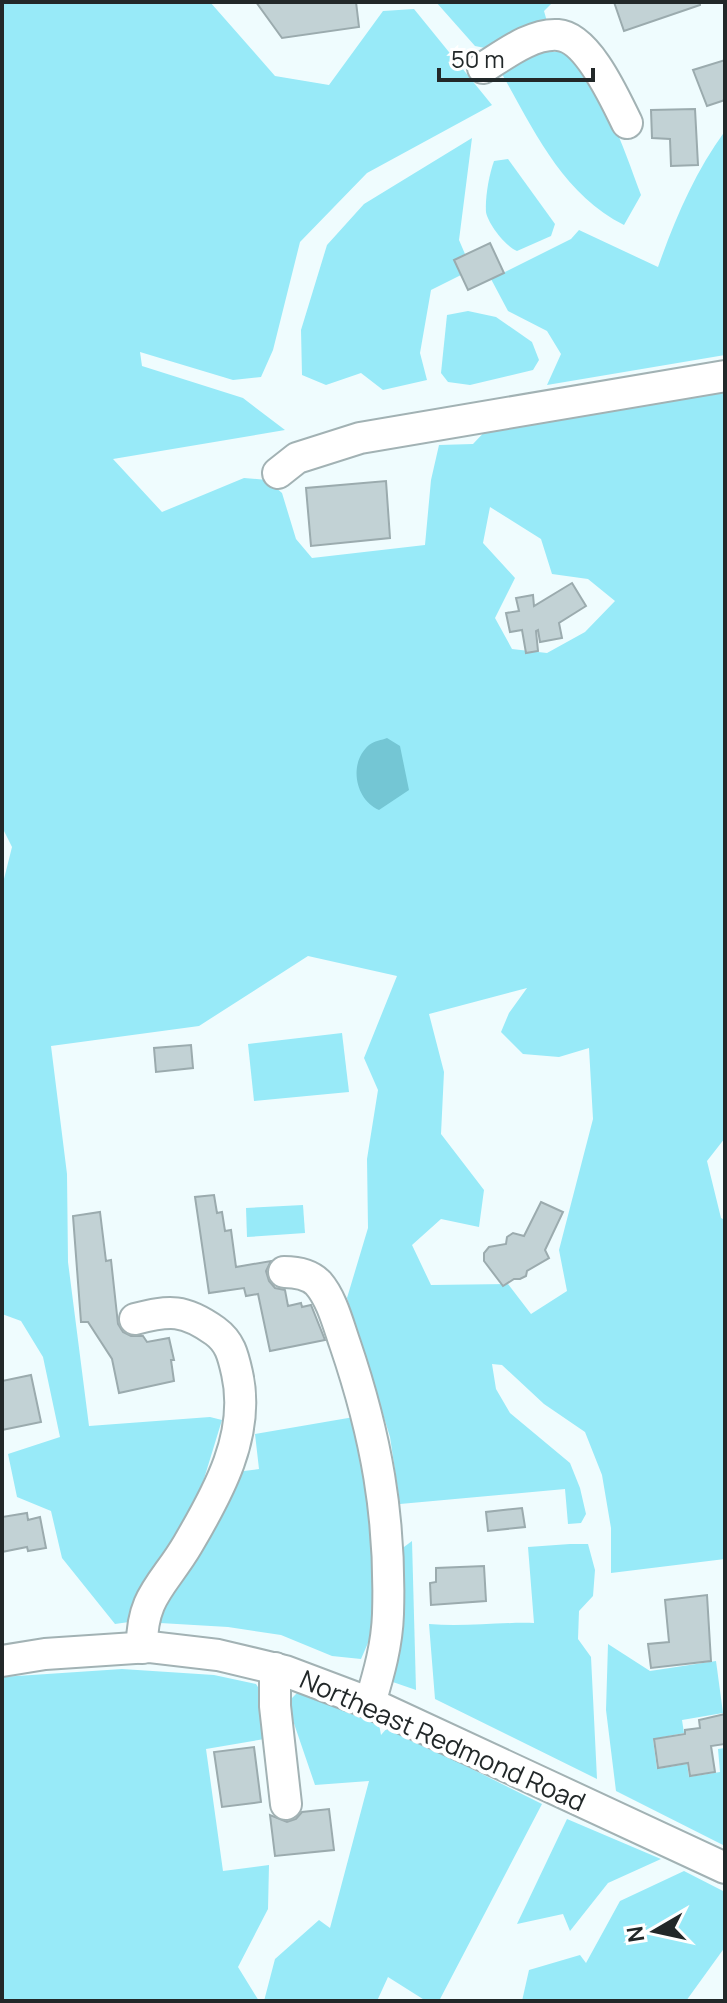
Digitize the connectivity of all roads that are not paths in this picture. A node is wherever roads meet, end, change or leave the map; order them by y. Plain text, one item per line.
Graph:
1 (483, 68) dead end
2 (627, 123) dead end
3 (725, 376) edge
4 (278, 473) dead end
5 (284, 1272) dead end
6 (135, 1319) dead end
7 (146, 1647) junction
8 (2, 1661) edge
9 (275, 1668) junction
10 (370, 1703) junction
11 (286, 1804) dead end
12 (725, 1868) edge

1 - 2 street
3 - 4 street
5 - 10 street
6 - 7 street
7 - 8 street, Northeast Redmond Road
7 - 9 street, Northeast Redmond Road
9 - 10 street, Northeast Redmond Road
9 - 11 street
10 - 12 street, Northeast Redmond Road

